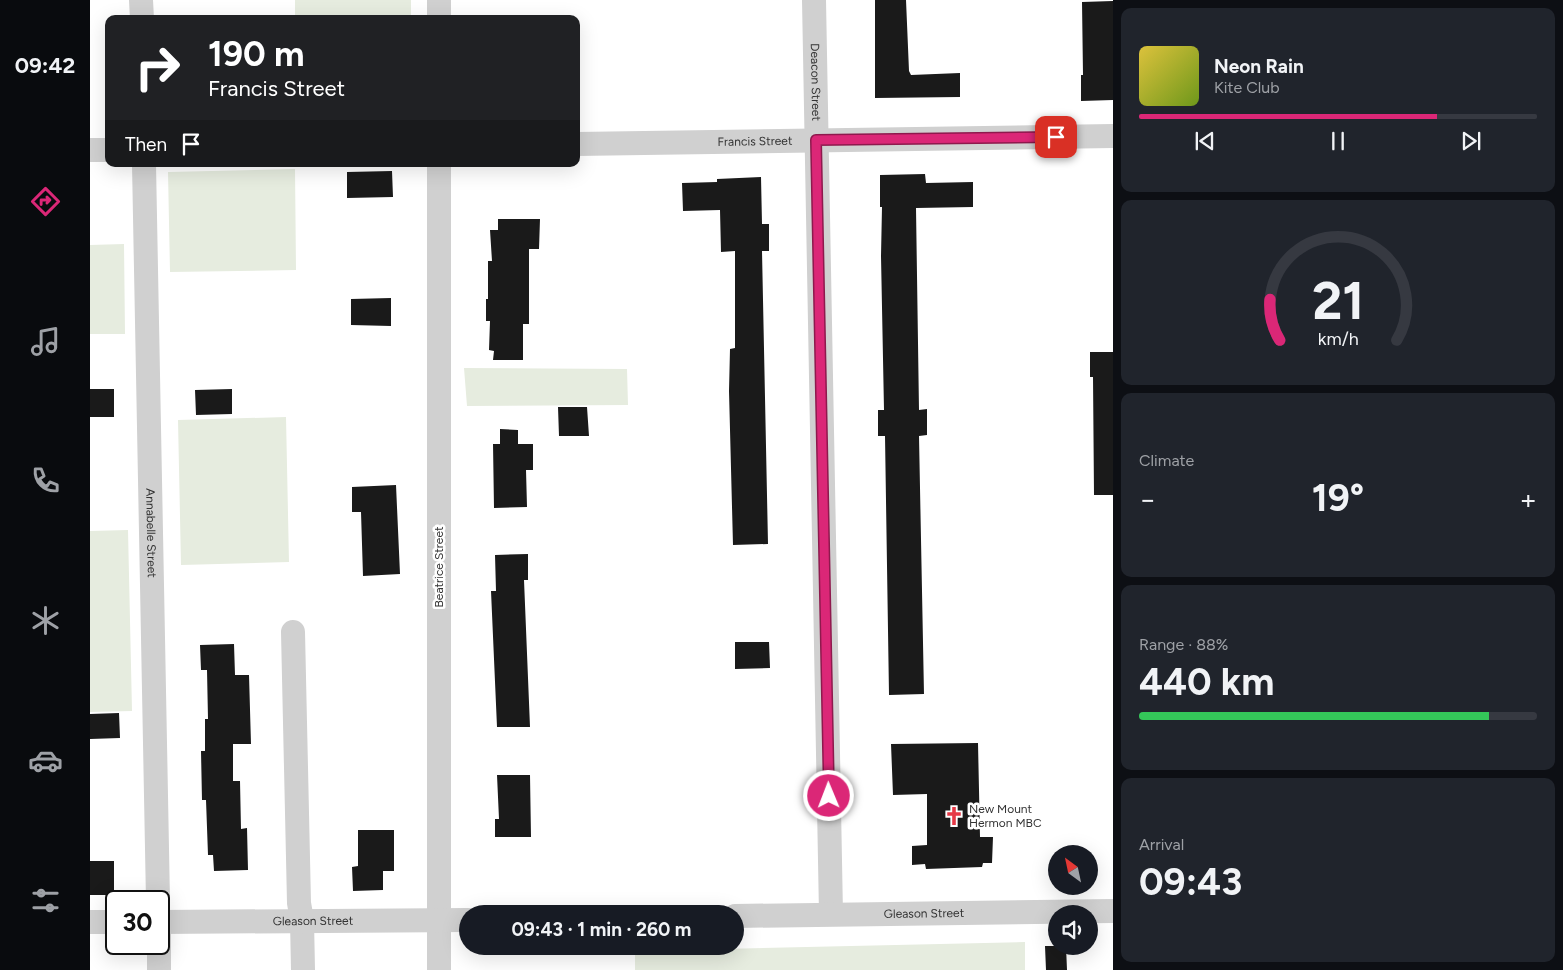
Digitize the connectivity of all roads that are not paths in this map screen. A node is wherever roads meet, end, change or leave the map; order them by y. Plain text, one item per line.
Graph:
1 (141, 0) edge
2 (438, 0) edge
3 (814, 0) edge
4 (142, 15) edge
5 (438, 15) edge
6 (1113, 136) edge
7 (816, 140) junction
8 (580, 144) edge
9 (90, 150) edge
10 (105, 150) edge
11 (144, 167) edge
12 (439, 167) edge
13 (293, 632) dead end
14 (158, 890) edge
15 (1113, 911) edge
16 (831, 914) junction
17 (744, 916) edge
18 (302, 920) junction
19 (439, 920) junction
20 (459, 920) edge
21 (90, 922) edge
22 (105, 922) edge
23 (170, 922) edge
24 (159, 955) edge
25 (159, 970) edge
26 (303, 970) edge
27 (439, 970) edge

1 - 4 street
2 - 5 street
3 - 7 street, Deacon Street
6 - 7 street, Francis Street
7 - 8 street, Francis Street
7 - 16 street, Deacon Street
9 - 10 street
11 - 14 street, Annabelle Street
12 - 19 street, Beatrice Street
13 - 18 street
15 - 16 street, Gleason Street
16 - 17 street, Gleason Street
18 - 19 street, Gleason Street
18 - 23 street, Gleason Street
18 - 26 street
19 - 20 street, Gleason Street
19 - 27 street, Beatrice Street
21 - 22 street
24 - 25 street

